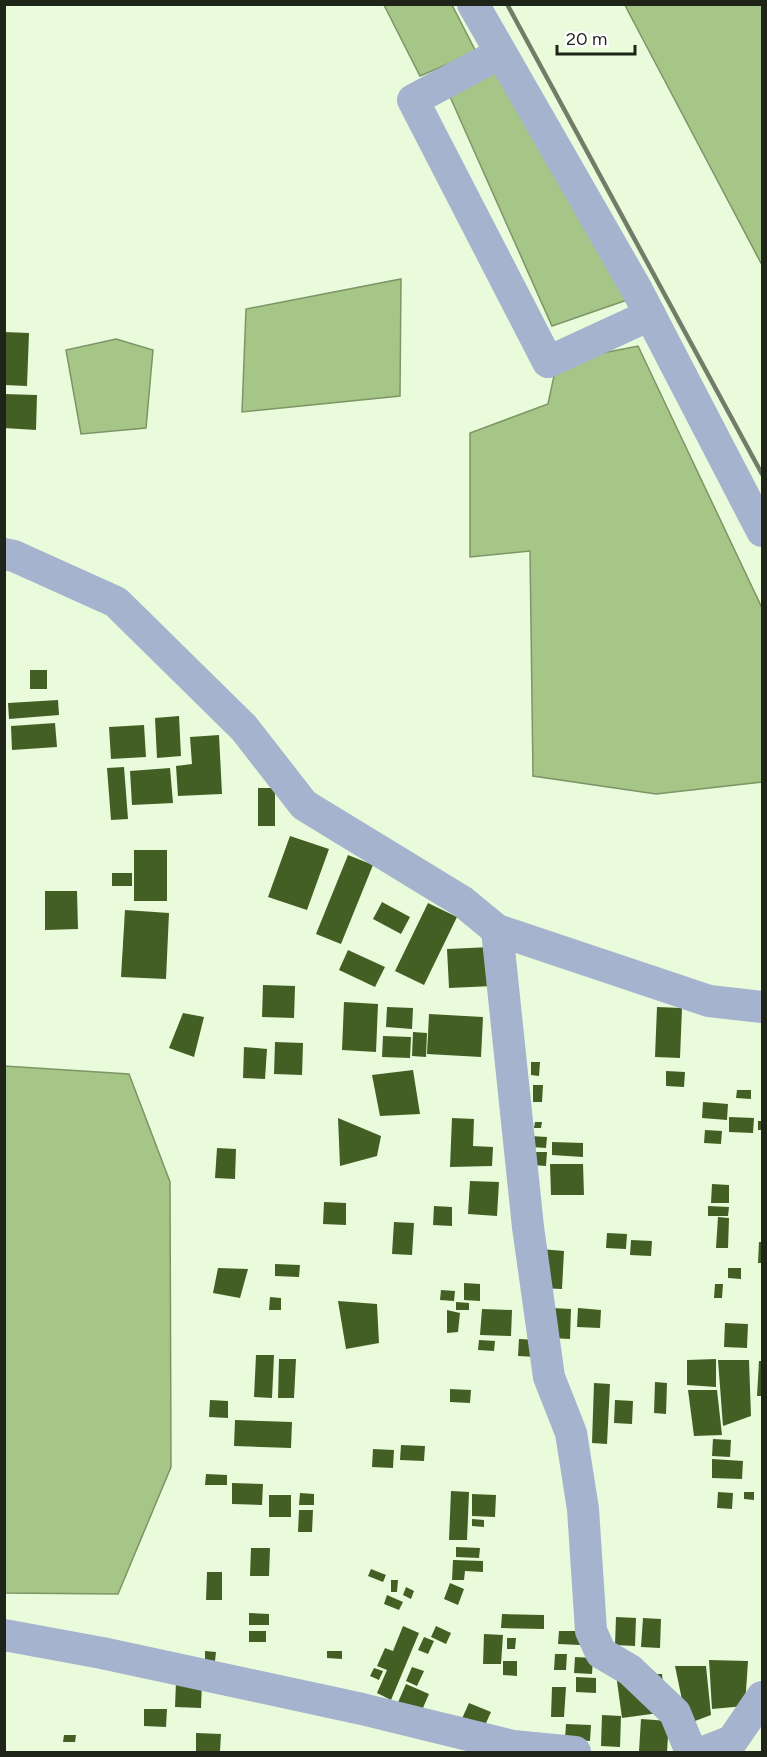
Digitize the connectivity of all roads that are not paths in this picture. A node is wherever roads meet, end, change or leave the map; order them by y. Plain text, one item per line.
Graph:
1 (473, 4) edge
2 (501, 53) junction
3 (650, 315) junction
4 (762, 531) edge
5 (4, 554) edge
6 (496, 930) junction
7 (762, 1007) edge
8 (4, 1635) edge
9 (762, 1697) edge
10 (575, 1752) edge
11 (691, 1752) edge
12 (704, 1752) edge

1 - 2 street
2 - 3 street
2 - 3 street
3 - 4 street
5 - 6 street
6 - 7 street
6 - 11 street
8 - 10 street
9 - 12 street

